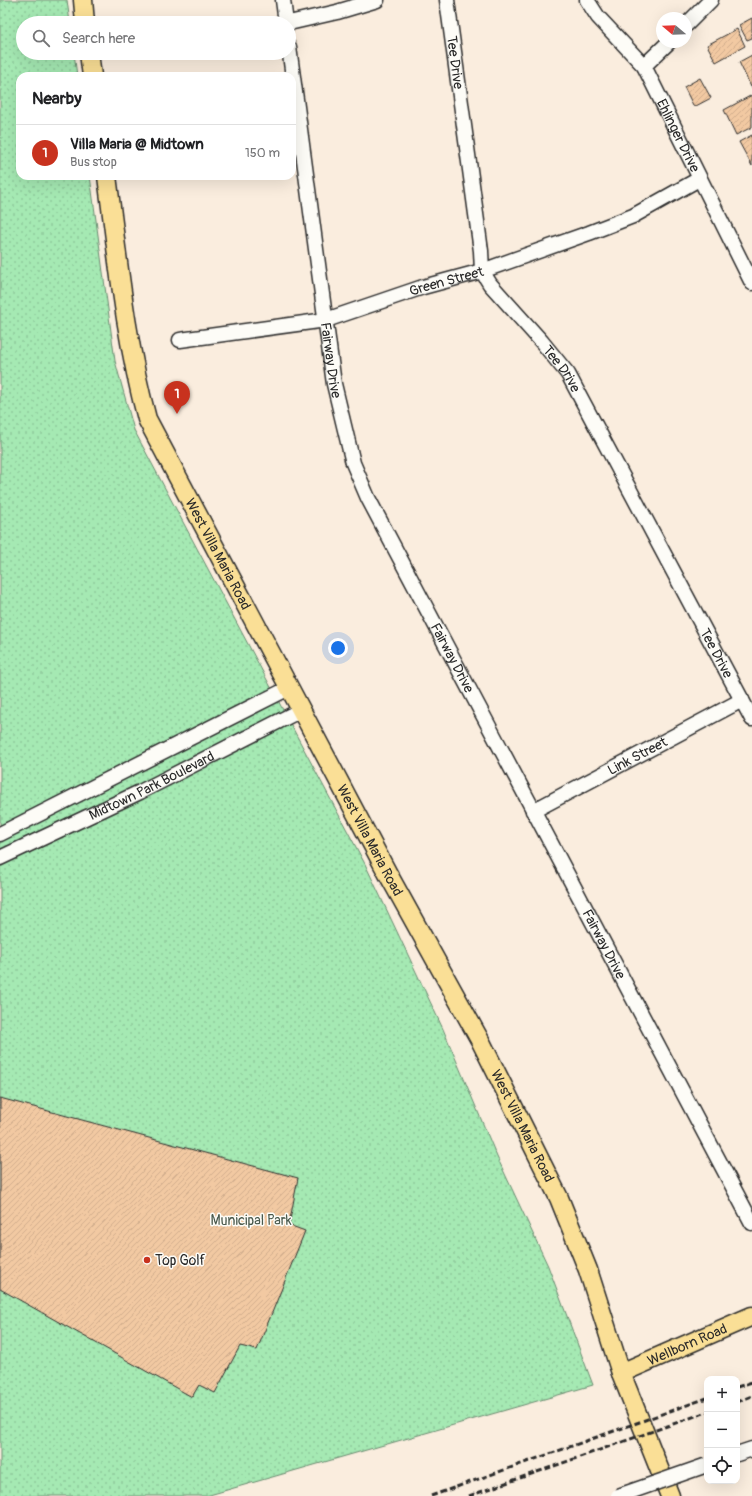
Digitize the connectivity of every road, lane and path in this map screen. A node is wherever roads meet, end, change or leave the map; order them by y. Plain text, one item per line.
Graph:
1 (83, 0) edge
2 (283, 0) edge
3 (377, 0) edge
4 (447, 0) edge
5 (587, 0) edge
6 (711, 0) edge
7 (84, 16) edge
8 (285, 16) edge
9 (692, 19) edge
10 (296, 22) edge
11 (663, 48) edge
12 (90, 60) edge
13 (291, 60) edge
14 (644, 66) junction
15 (91, 72) edge
16 (292, 72) edge
17 (296, 99) edge
18 (699, 178) junction
19 (108, 180) edge
20 (482, 271) junction
21 (752, 284) edge
22 (326, 320) junction
23 (180, 340) dead end
24 (289, 688) junction
25 (742, 700) junction
26 (301, 710) junction
27 (752, 719) edge
28 (533, 810) junction
29 (0, 834) edge
30 (0, 858) edge
31 (752, 1223) edge
32 (752, 1316) edge
33 (621, 1373) junction
34 (752, 1449) edge
35 (740, 1453) edge
36 (704, 1465) edge
37 (618, 1496) edge
38 (670, 1496) edge

1 - 7 main road
2 - 8 street
3 - 10 street
4 - 20 street, Tee Drive
5 - 14 street, Ehlinger Drive
6 - 9 street
11 - 14 street
12 - 15 main road
13 - 16 street, Fairway Drive
14 - 18 street, Ehlinger Drive
17 - 22 street, Fairway Drive
18 - 20 street, Green Street
18 - 21 street, Ehlinger Drive
19 - 24 main road, West Villa Maria Road
20 - 22 street, Green Street
20 - 25 street, Tee Drive
22 - 23 street, Green Street
22 - 28 street, Fairway Drive
24 - 26 main road, West Villa Maria Road
24 - 29 street, Midtown Park Boulevard
25 - 27 street, Tee Drive
25 - 28 street, Link Street
26 - 30 street, Midtown Park Boulevard
26 - 33 main road, West Villa Maria Road
28 - 31 street, Fairway Drive
32 - 33 main road, Wellborn Road
33 - 38 main road, West Villa Maria Road
34 - 35 street
36 - 37 street, bridge

